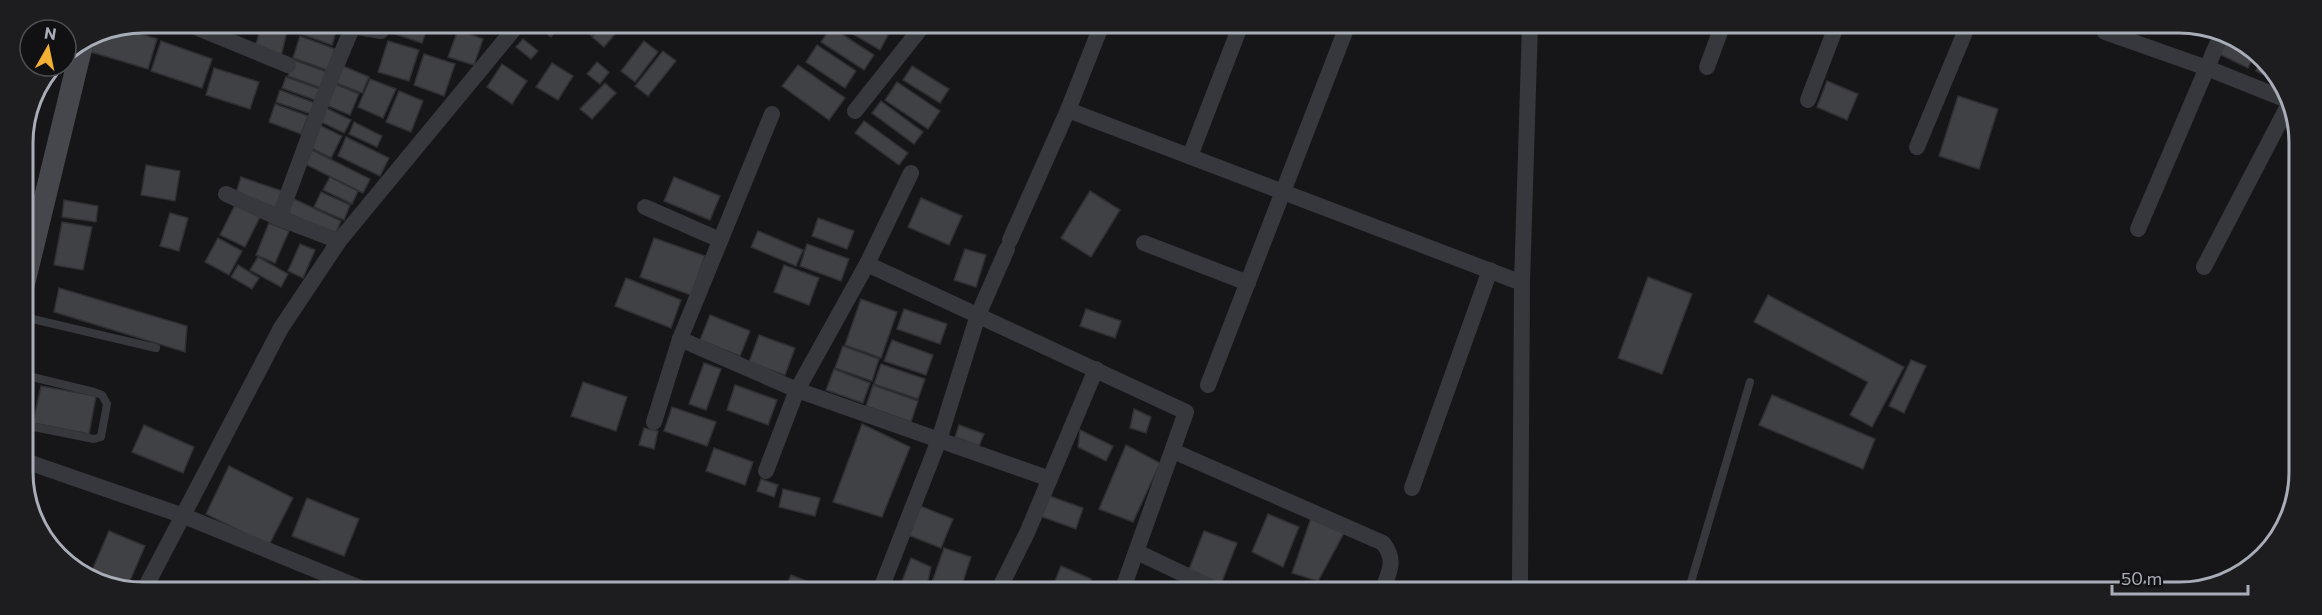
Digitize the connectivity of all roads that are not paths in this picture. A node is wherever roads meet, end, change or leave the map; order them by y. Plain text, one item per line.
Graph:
1 (212, 33) edge
2 (350, 33) edge
3 (511, 33) edge
4 (917, 33) edge
5 (1098, 33) edge
6 (1238, 33) edge
7 (1345, 33) edge
8 (1530, 33) edge
9 (1720, 33) edge
10 (1834, 33) edge
11 (1965, 33) edge
12 (2108, 33) edge
13 (2219, 41) edge
14 (79, 54) edge
15 (288, 65) dead end
16 (1707, 67) dead end
17 (2207, 68) junction
18 (2280, 98) edge
19 (1808, 100) dead end
20 (1068, 110) junction
21 (2284, 110) edge
22 (855, 111) dead end
23 (772, 114) dead end
24 (1917, 147) dead end
25 (1190, 156) junction
26 (911, 173) dead end
27 (1284, 192) junction
28 (226, 194) dead end
29 (645, 207) dead end
30 (279, 218) junction
31 (2138, 229) dead end
32 (720, 240) junction
33 (339, 241) junction
34 (1144, 243) dead end
35 (33, 246) edge
36 (867, 264) junction
37 (2204, 267) dead end
38 (1490, 270) junction
39 (1248, 283) junction
40 (1522, 283) junction
41 (978, 315) junction
42 (33, 319) edge
43 (680, 339) junction
44 (156, 348) dead end
45 (1096, 369) junction
46 (33, 377) edge
47 (1750, 382) dead end
48 (1208, 385) dead end
49 (797, 390) junction
50 (654, 422) dead end
51 (33, 428) edge
52 (939, 440) junction
53 (1173, 451) junction
54 (33, 464) edge
55 (766, 471) dead end
56 (1050, 479) junction
57 (1412, 488) dead end
58 (184, 516) junction
59 (1137, 552) junction
60 (148, 582) edge
61 (345, 582) edge
62 (884, 582) edge
63 (1002, 582) edge
64 (1125, 582) edge
65 (1200, 582) edge
66 (1386, 582) edge
67 (1520, 582) dead end
68 (1691, 582) edge

1 - 15 street
2 - 30 street
3 - 33 street
4 - 22 street
5 - 20 street
6 - 25 street
7 - 27 street
8 - 40 street
9 - 16 street
10 - 19 street
11 - 24 street
12 - 17 street
13 - 17 street
14 - 35 main road
17 - 18 street
17 - 31 street
20 - 25 street
20 - 41 street
21 - 37 street
23 - 32 street
25 - 27 street
26 - 36 street
27 - 38 street
27 - 39 street
28 - 30 street
29 - 32 street
30 - 33 street
32 - 43 street
33 - 58 street
34 - 39 street
36 - 41 street
36 - 49 street
38 - 40 street
38 - 57 street
39 - 48 street
40 - 67 street
41 - 45 street
41 - 52 street
42 - 44 lane
43 - 49 street
43 - 50 street
45 - 53 street
45 - 56 street
46 - 51 lane
47 - 68 lane
49 - 52 street
49 - 55 street
52 - 56 street
52 - 62 street
53 - 59 street
53 - 66 street
54 - 58 street
56 - 63 street
58 - 60 street
58 - 61 street
59 - 64 street
59 - 65 street

